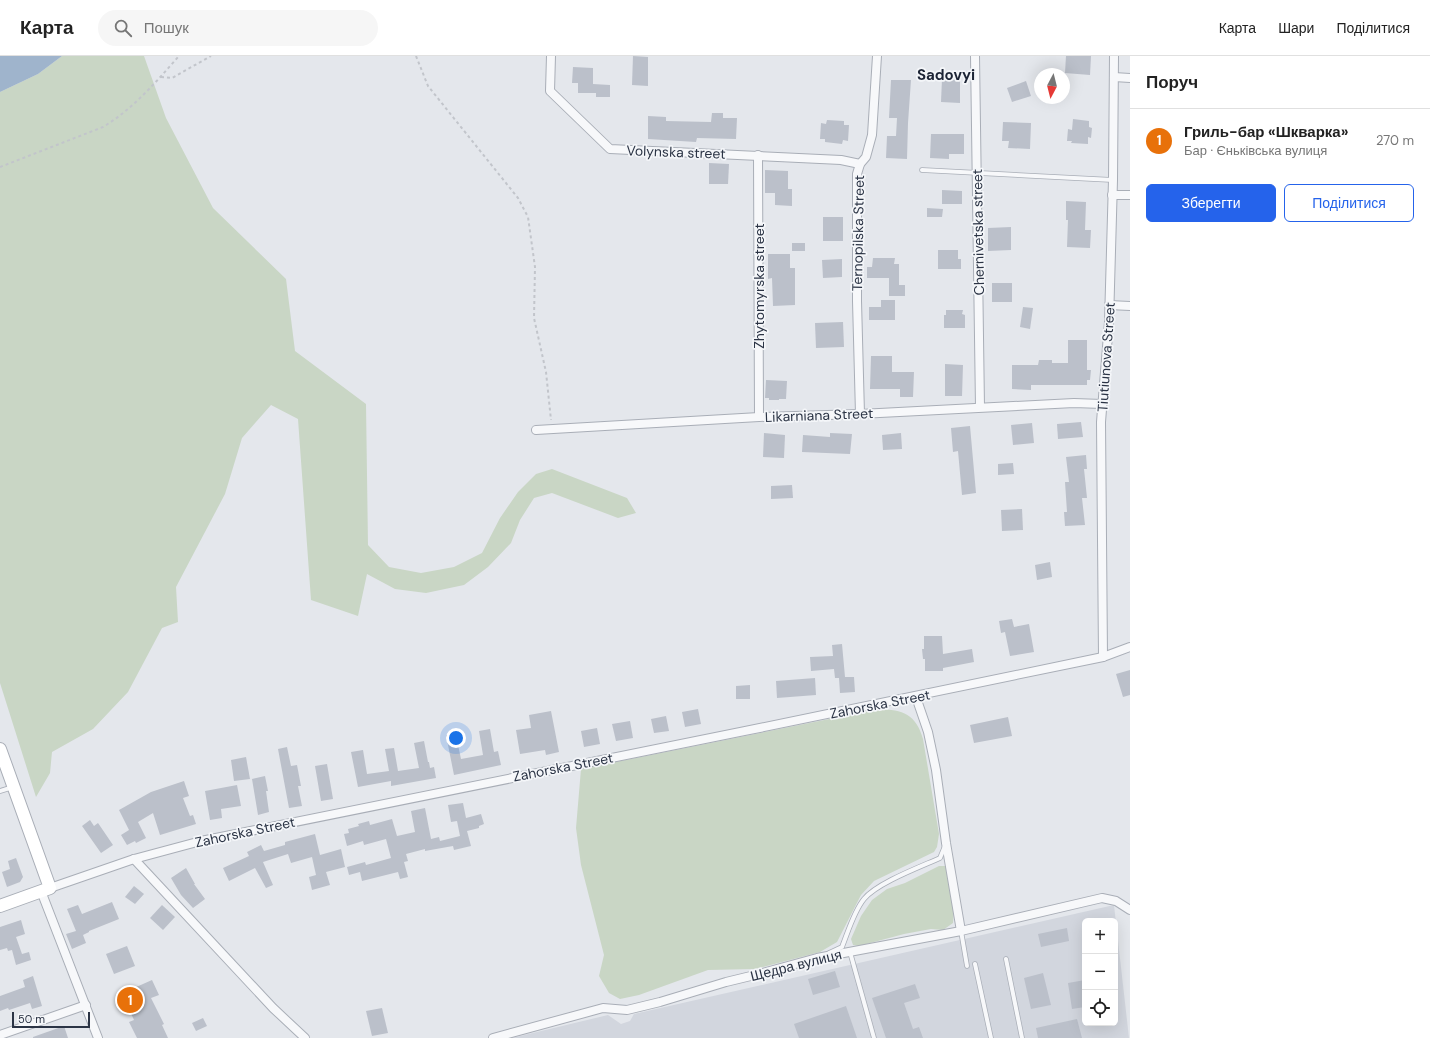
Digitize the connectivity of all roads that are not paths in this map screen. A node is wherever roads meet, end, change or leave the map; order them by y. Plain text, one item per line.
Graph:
1 (550, 56) edge
2 (877, 56) edge
3 (974, 56) edge
4 (1114, 56) edge
5 (1114, 77) junction
6 (1130, 78) edge
7 (758, 155) junction
8 (860, 164) junction
9 (922, 170) dead end
10 (977, 172) junction
11 (1113, 180) junction
12 (1130, 194) edge
13 (1112, 195) junction
14 (1109, 305) junction
15 (1130, 306) edge
16 (1102, 404) junction
17 (980, 408) junction
18 (860, 414) junction
19 (759, 417) junction
20 (536, 430) dead end
21 (1130, 647) edge
22 (1103, 658) junction
23 (916, 697) junction
24 (1, 754) edge
25 (14, 787) junction
26 (0, 791) edge
27 (946, 843) junction
28 (134, 859) junction
29 (46, 890) junction
30 (0, 906) edge
31 (1130, 910) edge
32 (961, 931) junction
33 (850, 952) junction
34 (817, 958) junction
35 (1006, 959) dead end
36 (975, 964) dead end
37 (967, 966) dead end
38 (86, 1005) junction
39 (0, 1035) edge
40 (98, 1038) edge
41 (305, 1038) edge
42 (493, 1038) edge
43 (874, 1038) edge
44 (991, 1038) edge
45 (1022, 1038) edge

1 - 7 street, Volynska street
2 - 8 street, Ternopilska Street
3 - 10 street, Chernivetska street
4 - 5 street, Tiutiunova Street
5 - 6 street
5 - 11 street, Tiutiunova Street
7 - 8 street, Volynska street
7 - 19 street, Zhytomyrska street
8 - 18 street, Ternopilska Street
9 - 10 lane
10 - 11 lane
10 - 17 street, Chernivetska street
11 - 13 street, Tiutiunova Street
12 - 13 street
13 - 14 street, Tiutiunova Street
14 - 15 street
14 - 16 street, Tiutiunova Street
16 - 17 street, Likarniana Street
16 - 22 street, Tiutiunova Street
17 - 18 street, Likarniana Street
18 - 19 street, Likarniana Street
19 - 20 street, Likarniana Street
21 - 22 street, Zahorska Street
22 - 23 street, Zahorska Street
23 - 27 street
23 - 28 street, Zahorska Street
24 - 25 street
25 - 26 lane
25 - 29 street
27 - 32 street
27 - 34 lane
28 - 29 street, Zahorska Street
28 - 41 street
29 - 30 street, Zahorska Street
29 - 38 street
31 - 32 street, Щедра вулиця
32 - 33 street, Щедра вулиця
32 - 37 lane
33 - 34 street, Щедра вулиця
33 - 43 lane
34 - 42 street, Щедра вулиця
35 - 45 lane
36 - 44 lane
38 - 39 street
38 - 40 street

